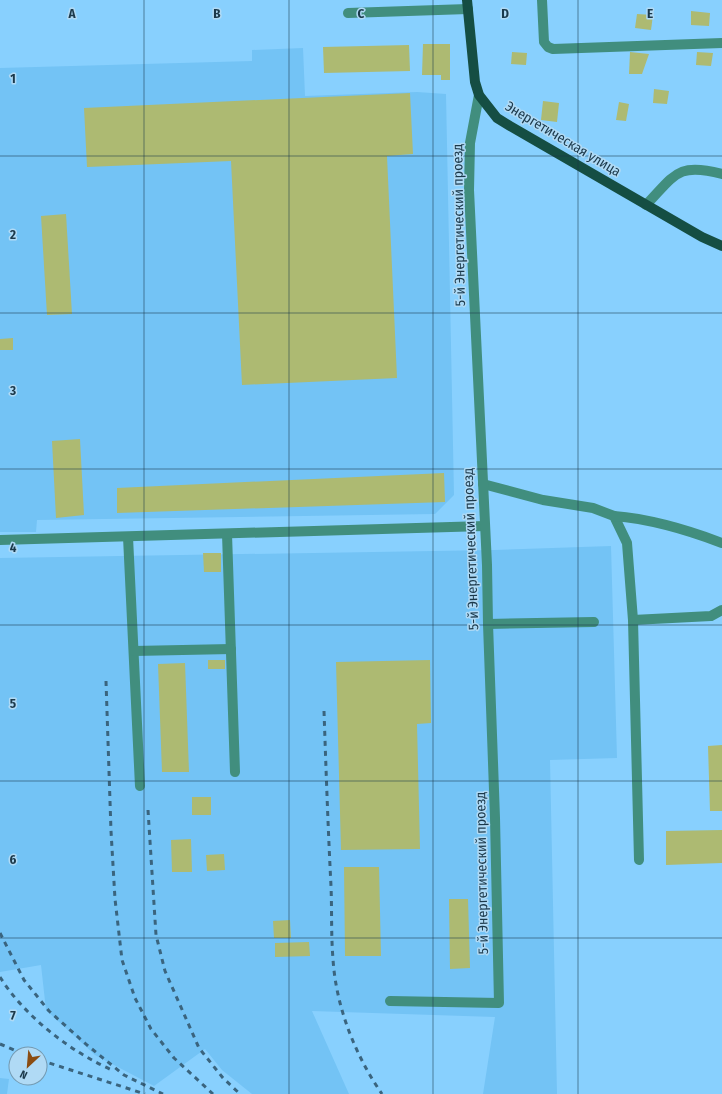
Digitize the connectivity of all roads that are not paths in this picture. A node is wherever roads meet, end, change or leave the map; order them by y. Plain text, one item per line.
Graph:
1 (542, 0) edge
2 (468, 4) edge
3 (348, 14) dead end
4 (722, 43) edge
5 (479, 95) junction
6 (722, 174) edge
7 (646, 205) junction
8 (722, 246) edge
9 (483, 484) junction
10 (614, 516) junction
11 (485, 526) junction
12 (227, 534) junction
13 (128, 537) junction
14 (0, 540) edge
15 (722, 543) edge
16 (722, 610) edge
17 (634, 620) junction
18 (594, 622) dead end
19 (488, 624) junction
20 (231, 649) junction
21 (134, 651) junction
22 (235, 772) dead end
23 (140, 786) dead end
24 (639, 860) dead end
25 (390, 1001) dead end

1 - 4 street
2 - 3 street
2 - 5 main road, Энергетическая улица
5 - 7 main road, Энергетическая улица
5 - 9 street, 5-й Энергетический проезд
6 - 7 street
7 - 8 main road, Энергетическая улица
9 - 10 street
9 - 11 street, 5-й Энергетический проезд
10 - 15 street
10 - 17 street
11 - 12 street
11 - 19 street, 5-й Энергетический проезд
12 - 13 street
12 - 20 street
13 - 14 street
13 - 21 street
16 - 17 street
17 - 24 street
18 - 19 street
19 - 25 street, 5-й Энергетический проезд
20 - 21 street
20 - 22 street
21 - 23 street

